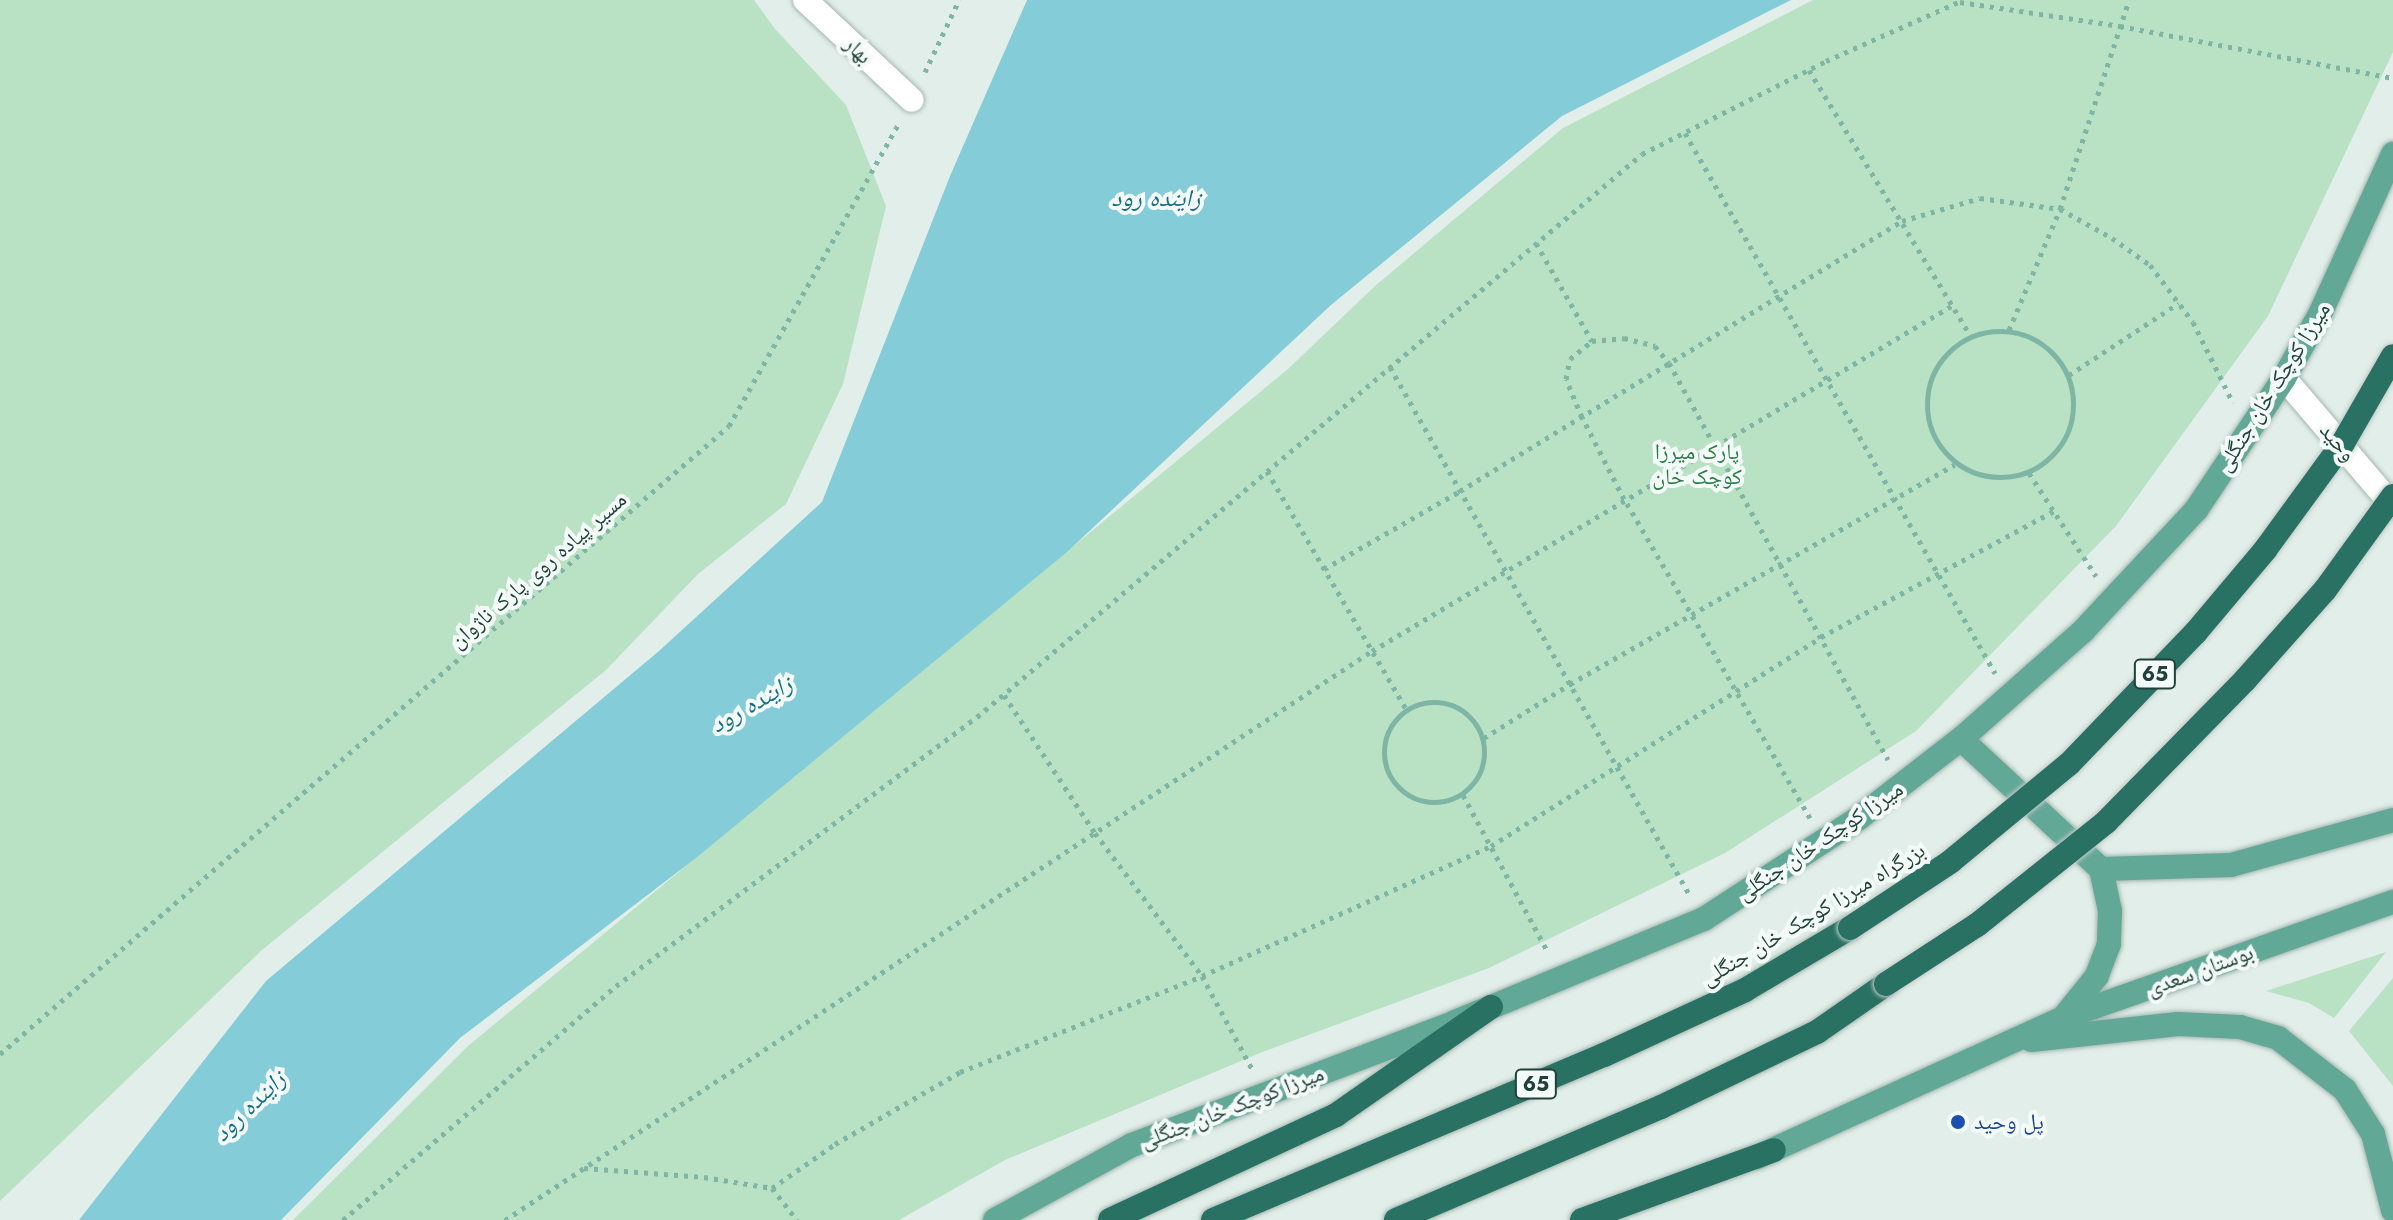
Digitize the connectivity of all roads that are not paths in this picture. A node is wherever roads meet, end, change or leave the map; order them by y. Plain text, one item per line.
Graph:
1 (805, 0) edge
2 (912, 100) road end
3 (2393, 154) edge
4 (2393, 356) edge
5 (2284, 378) junction
6 (2393, 496) edge
7 (2393, 506) edge
8 (1961, 739) junction
9 (2393, 820) edge
10 (2101, 869) junction
11 (2393, 902) edge
12 (1491, 1007) junction
13 (2063, 1018) junction
14 (2009, 1043) junction
15 (1774, 1150) junction
16 (2393, 1210) edge
17 (995, 1220) edge
18 (1110, 1220) edge
19 (1213, 1220) edge
20 (1396, 1220) edge
21 (1582, 1220) edge
22 (1616, 1220) edge

1 - 2 main road, بهار
3 - 5 main road, میرزا کوچک خان جنگلی
4 - 19 highway, بزرگراه میرزا کوچک خان جنگلی / 65, bridge
5 - 7 main road, وحید
5 - 8 main road, میرزا کوچک خان جنگلی
6 - 20 highway, bridge
8 - 10 main road
8 - 12 main road, میرزا کوچک خان جنگلی
9 - 10 main road
10 - 13 main road
11 - 13 main road, بوستان سعدی
12 - 17 main road, میرزا کوچک خان جنگلی
12 - 18 highway
13 - 14 main road, بوستان سعدی
14 - 15 main road
14 - 16 main road
15 - 21 highway
15 - 22 main road

